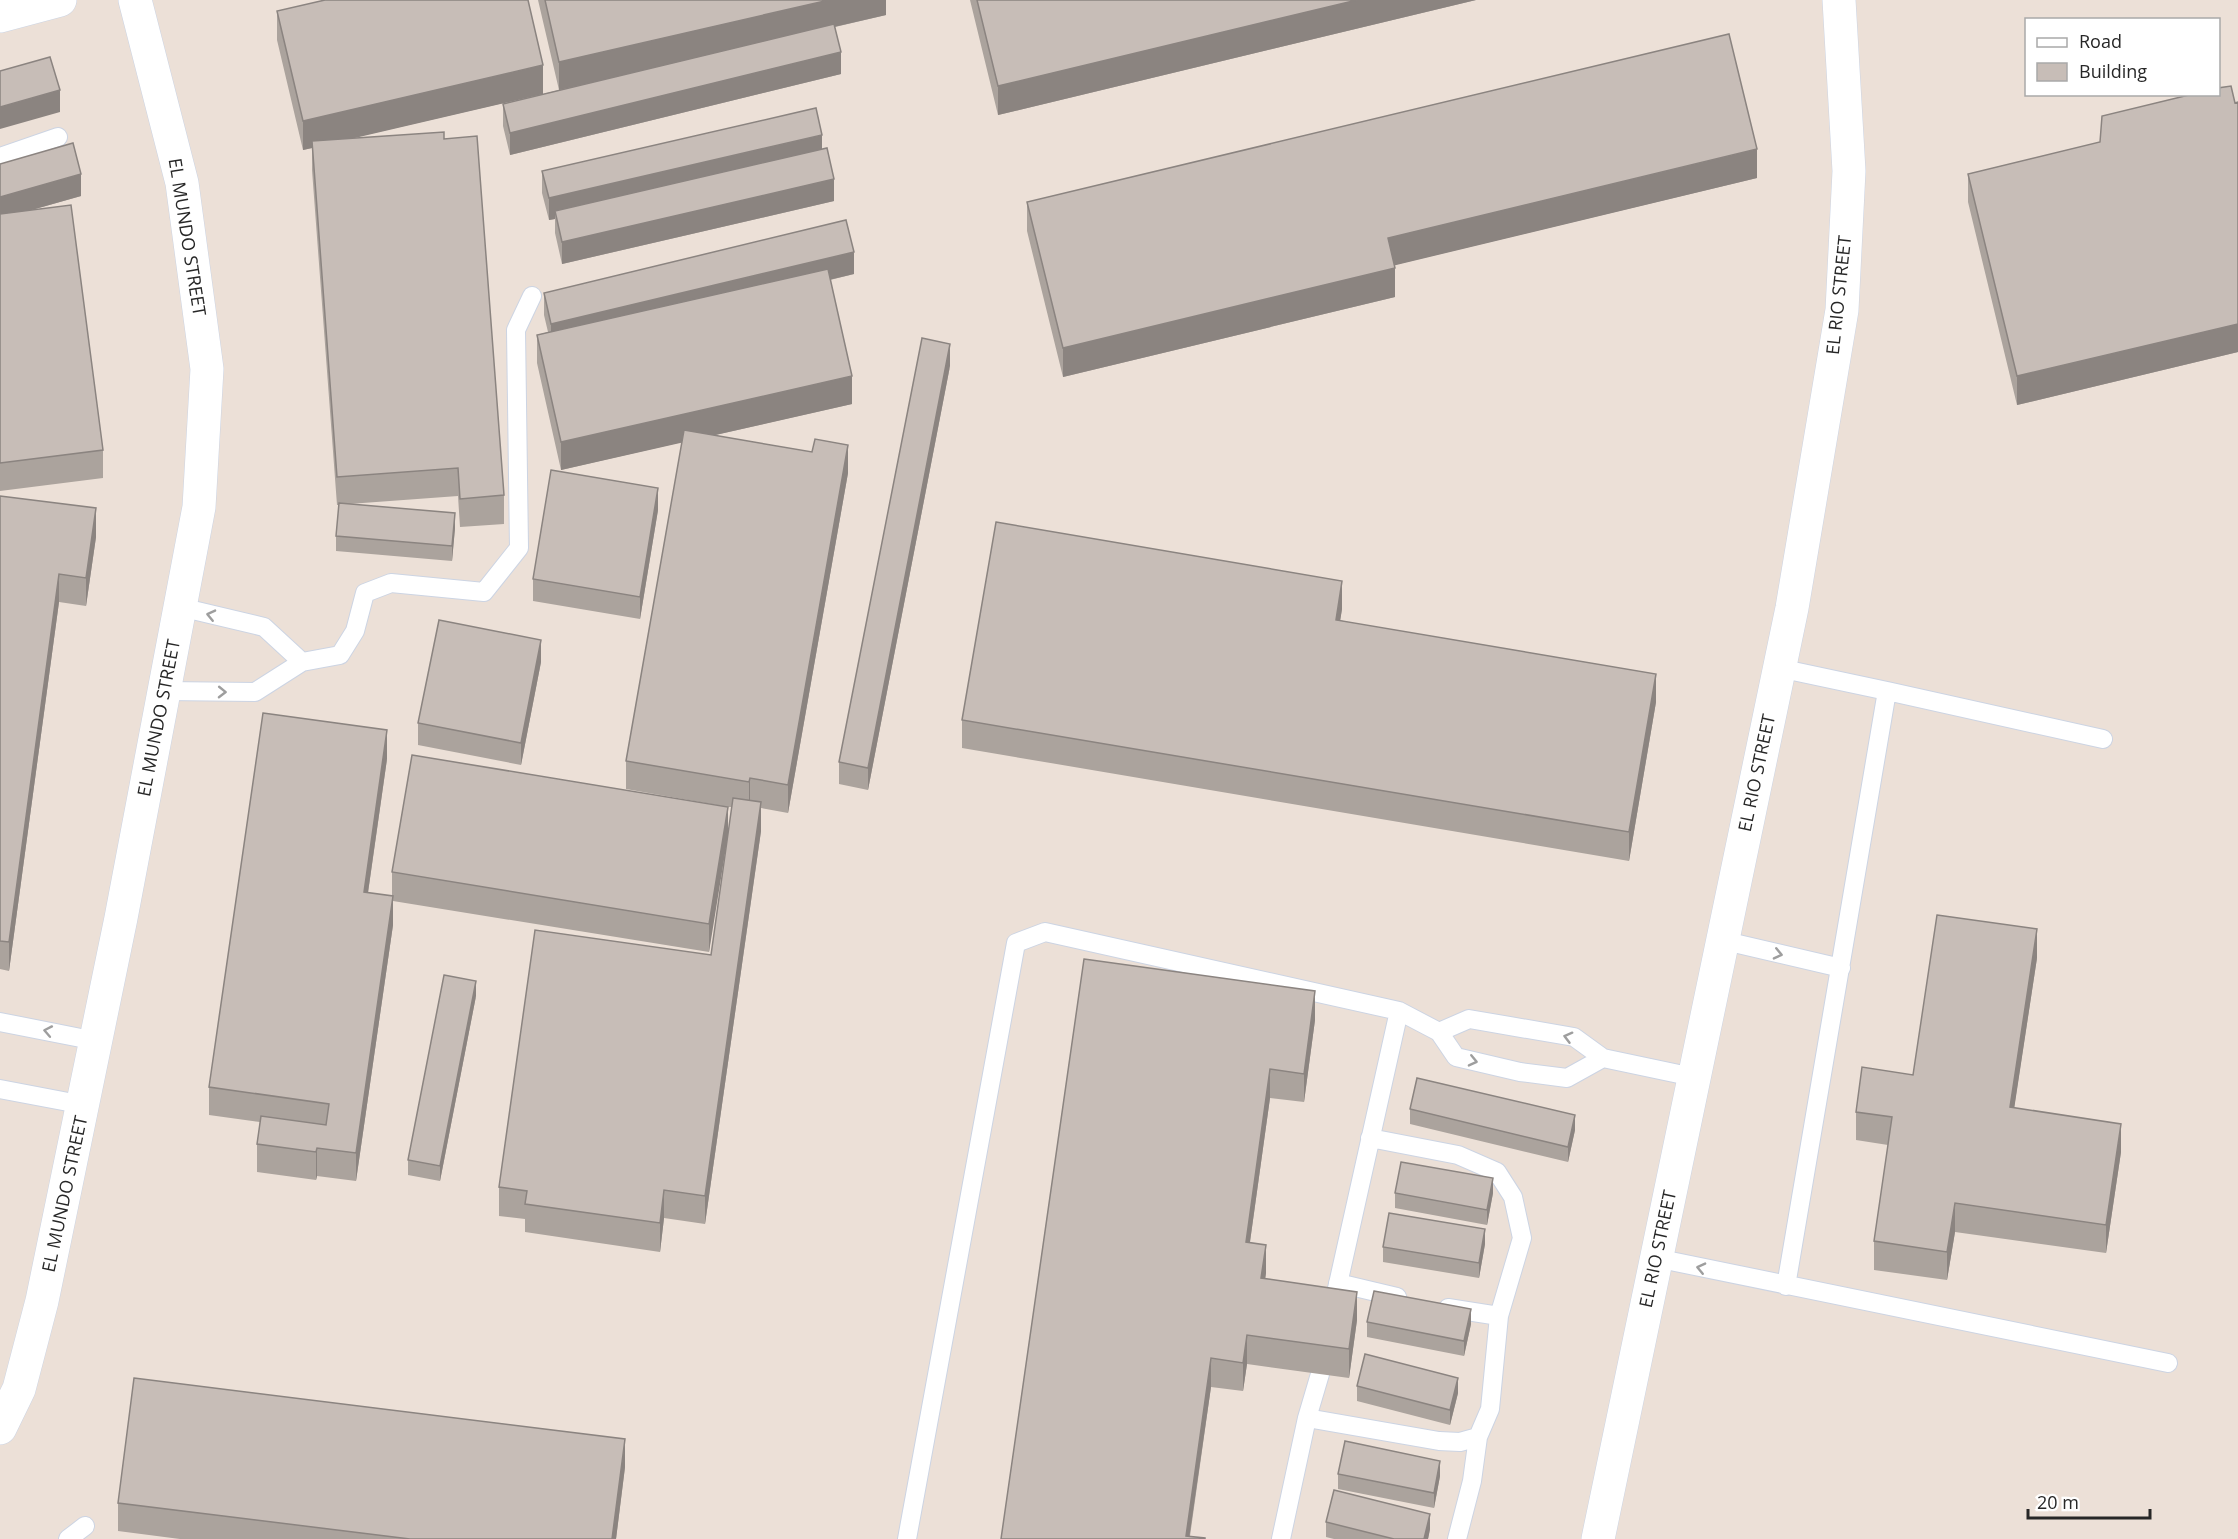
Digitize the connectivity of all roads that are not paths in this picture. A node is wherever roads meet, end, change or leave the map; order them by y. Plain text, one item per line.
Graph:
1 (60, 0) edge
2 (135, 0) edge
3 (1839, 0) edge
4 (0, 16) edge
5 (58, 137) dead end
6 (0, 157) edge
7 (532, 296) dead end
8 (180, 607) junction
9 (302, 662) junction
10 (1779, 668) junction
11 (1887, 691) junction
12 (164, 692) junction
13 (2103, 739) dead end
14 (1721, 940) junction
15 (1841, 968) junction
16 (1399, 1011) junction
17 (0, 1022) edge
18 (1439, 1032) junction
19 (96, 1041) junction
20 (1603, 1058) junction
21 (1693, 1077) junction
22 (0, 1089) edge
23 (84, 1105) junction
24 (1370, 1138) junction
25 (1656, 1258) junction
26 (1338, 1283) junction
27 (1786, 1286) junction
28 (1412, 1300) edge
29 (1433, 1305) edge
30 (1333, 1306) edge
31 (1499, 1316) junction
32 (2168, 1363) dead end
33 (1320, 1374) edge
34 (1307, 1418) junction
35 (0, 1428) edge
36 (1478, 1437) junction
37 (85, 1526) dead end
38 (68, 1539) edge
39 (907, 1539) edge
40 (1281, 1539) edge
41 (1457, 1539) edge
42 (1598, 1539) edge

1 - 4 street
2 - 8 street, EL MUNDO STREET
3 - 10 street, EL RIO STREET
5 - 6 lane
7 - 9 lane
9 -> 8 lane
8 - 12 street, EL MUNDO STREET
12 -> 9 lane
10 - 11 lane
10 - 14 street, EL RIO STREET
11 - 13 lane
11 - 15 lane
12 - 19 street, EL MUNDO STREET
14 -> 15 lane
14 - 21 street, EL RIO STREET
15 - 27 lane
16 - 18 lane
16 - 24 lane
16 - 39 lane
19 -> 17 lane
20 -> 18 lane
18 -> 20 lane
19 - 23 street, EL MUNDO STREET
20 - 21 lane
21 - 25 street, EL RIO STREET
22 - 23 lane
23 - 35 street, EL MUNDO STREET
24 - 26 lane
24 - 31 lane
27 -> 25 lane
25 - 42 street, EL RIO STREET
26 - 28 lane
26 - 30 lane
27 - 32 lane
29 - 31 lane
31 - 36 lane
33 - 34 lane
34 - 36 lane
34 - 40 lane
36 - 41 lane
37 - 38 lane

